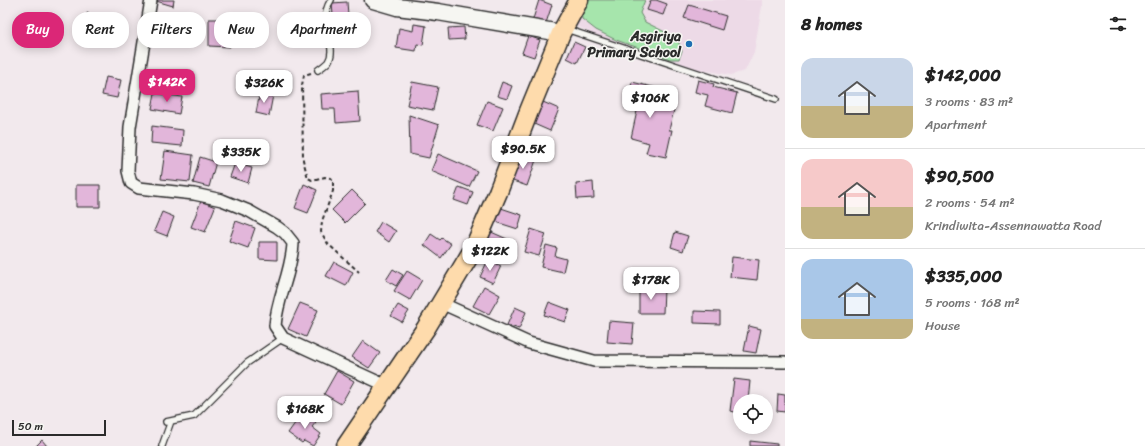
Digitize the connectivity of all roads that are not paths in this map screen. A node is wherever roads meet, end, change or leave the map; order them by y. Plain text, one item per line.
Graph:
1 (151, 0) edge
2 (331, 0) edge
3 (373, 0) edge
4 (578, 0) edge
5 (563, 31) junction
6 (318, 70) road end
7 (776, 99) dead end
8 (441, 303) junction
9 (283, 338) junction
10 (785, 362) edge
11 (387, 386) junction
12 (162, 446) edge
13 (346, 446) edge

1 - 9 street
2 - 6 lane
3 - 5 street
4 - 5 main road
5 - 7 lane
5 - 8 main road
8 - 10 street
8 - 11 main road
9 - 11 street
9 - 12 lane
11 - 13 main road

